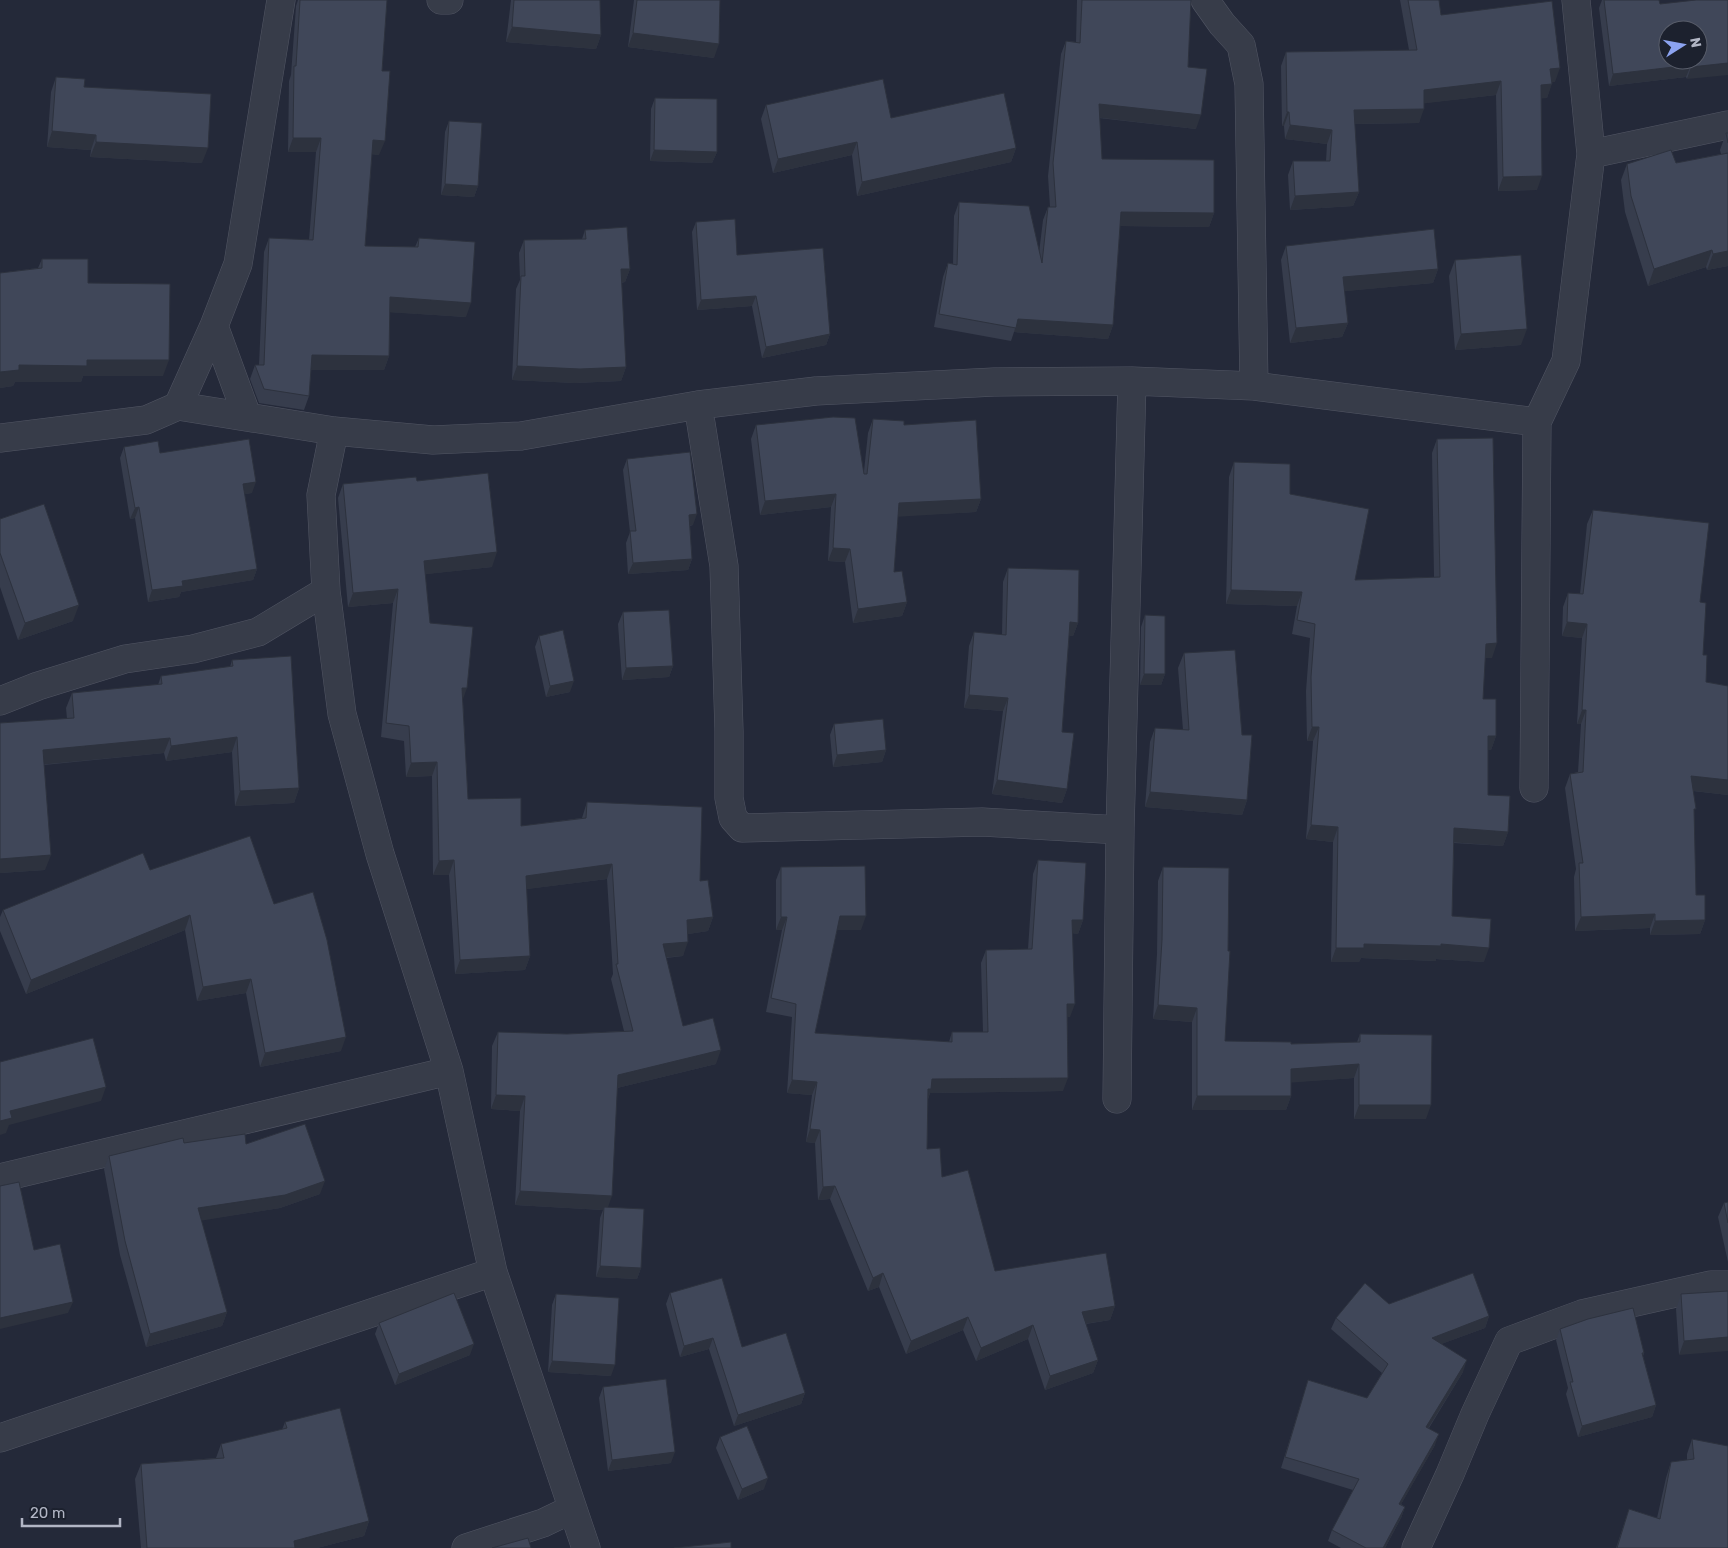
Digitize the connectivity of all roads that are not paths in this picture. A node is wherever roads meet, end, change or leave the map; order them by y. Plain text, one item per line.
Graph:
1 (281, 0) edge
2 (441, 0) edge
3 (449, 0) edge
4 (1205, 0) edge
5 (1576, 0) edge
6 (1728, 125) edge
7 (1591, 154) junction
8 (214, 326) junction
9 (1132, 380) junction
10 (1254, 386) junction
11 (698, 405) junction
12 (178, 406) junction
13 (247, 416) junction
14 (1537, 422) junction
15 (334, 431) junction
16 (0, 438) edge
17 (326, 591) junction
18 (0, 701) edge
19 (1534, 788) dead end
20 (1120, 830) junction
21 (449, 1071) junction
22 (1117, 1099) dead end
23 (0, 1178) edge
24 (493, 1272) junction
25 (1728, 1285) edge
26 (0, 1438) edge
27 (572, 1509) junction
28 (466, 1548) edge
29 (586, 1548) edge
30 (1416, 1548) edge

1 - 8 street
2 - 3 street
4 - 10 street
5 - 7 street
6 - 7 street
7 - 14 street
8 - 12 street
8 - 13 street
9 - 10 street
9 - 11 street
9 - 20 street
10 - 14 street
11 - 15 street
11 - 20 street
12 - 13 street
12 - 16 street
13 - 15 street
14 - 19 street
15 - 17 street
17 - 18 street
17 - 21 street
20 - 22 street
21 - 23 street
21 - 24 street
24 - 26 street
24 - 27 street
25 - 30 street
27 - 28 street
27 - 29 street

